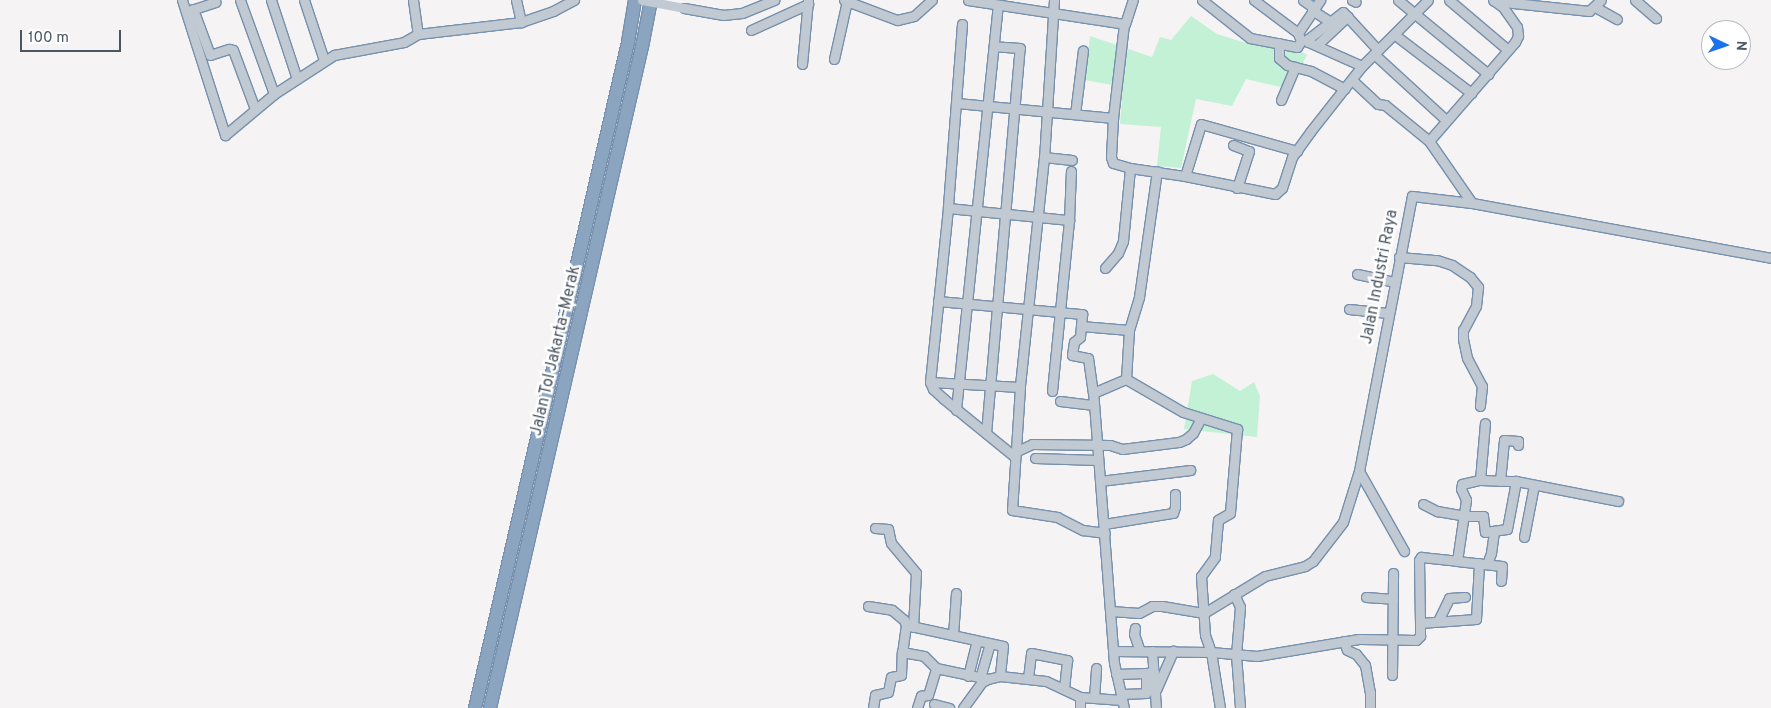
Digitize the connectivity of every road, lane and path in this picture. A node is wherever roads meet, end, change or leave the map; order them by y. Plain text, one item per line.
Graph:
1 (182, 0) edge
2 (240, 0) edge
3 (271, 0) edge
4 (304, 0) edge
5 (413, 0) edge
6 (516, 0) edge
7 (574, 0) edge
8 (635, 0) edge
9 (642, 0) edge
10 (650, 0) edge
11 (775, 0) edge
12 (846, 0) edge
13 (932, 0) edge
14 (968, 0) edge
15 (1054, 0) edge
16 (1133, 0) edge
17 (1202, 0) edge
18 (1254, 0) edge
19 (1303, 0) edge
20 (1320, 0) edge
21 (1398, 0) edge
22 (1428, 0) edge
23 (1449, 0) edge
24 (1635, 0) edge
25 (216, 2) dead end
26 (808, 2) edge
27 (1499, 2) edge
28 (1532, 2) edge
29 (1598, 3) edge
30 (1571, 4) edge
31 (998, 5) junction
32 (1313, 9) junction
33 (189, 10) junction
34 (1052, 13) junction
35 (1416, 14) junction
36 (1348, 16) junction
37 (1656, 18) dead end
38 (1617, 19) dead end
39 (1329, 21) junction
40 (521, 22) junction
41 (962, 24) dead end
42 (1125, 24) junction
43 (751, 30) dead end
44 (418, 34) junction
45 (1298, 34) junction
46 (1394, 35) junction
47 (1279, 44) junction
48 (994, 46) junction
49 (1317, 46) junction
50 (1083, 50) dead end
51 (1508, 50) junction
52 (1376, 51) junction
53 (834, 59) dead end
54 (324, 60) junction
55 (802, 64) dead end
56 (1362, 66) junction
57 (1295, 67) junction
58 (1488, 74) junction
59 (297, 79) junction
60 (1352, 80) junction
61 (1345, 89) junction
62 (1471, 93) junction
63 (274, 94) junction
64 (1281, 100) dead end
65 (957, 103) junction
66 (988, 105) junction
67 (1015, 108) junction
68 (255, 109) junction
69 (1045, 110) junction
70 (1075, 114) junction
71 (1113, 118) junction
72 (1446, 120) junction
73 (1429, 141) junction
74 (1234, 146) dead end
75 (1297, 151) junction
76 (1044, 157) junction
77 (1072, 160) dead end
78 (1130, 168) junction
79 (1071, 171) dead end
80 (1157, 171) junction
81 (1184, 176) junction
82 (1237, 188) junction
83 (1472, 204) junction
84 (948, 208) junction
85 (978, 211) junction
86 (1006, 213) junction
87 (1038, 217) junction
88 (1069, 220) junction
89 (1399, 257) junction
90 (1771, 258) edge
91 (1105, 268) dead end
92 (1357, 274) dead end
93 (1394, 282) junction
94 (938, 301) junction
95 (968, 303) junction
96 (997, 306) junction
97 (1028, 308) junction
98 (1349, 309) dead end
99 (1060, 310) junction
100 (1388, 313) junction
101 (1081, 326) junction
102 (1129, 330) junction
103 (1126, 378) junction
104 (930, 382) junction
105 (960, 384) junction
106 (990, 385) junction
107 (1020, 387) junction
108 (1052, 391) dead end
109 (1094, 393) junction
110 (1060, 401) dead end
111 (1094, 405) junction
112 (1480, 406) dead end
113 (956, 410) junction
114 (1201, 418) junction
115 (1485, 423) dead end
116 (986, 433) junction
117 (1518, 445) dead end
118 (1096, 446) junction
119 (1014, 454) junction
120 (1034, 458) dead end
121 (1097, 460) junction
122 (1190, 470) dead end
123 (1359, 471) junction
124 (1480, 480) junction
125 (1500, 480) junction
126 (1100, 481) junction
127 (1516, 481) junction
128 (1534, 485) junction
129 (1175, 494) dead end
130 (1618, 501) dead end
131 (1424, 504) dead end
132 (1464, 516) junction
133 (874, 528) dead end
134 (1104, 528) junction
135 (1494, 531) junction
136 (1524, 537) dead end
137 (1404, 551) dead end
138 (1457, 561) junction
139 (1483, 564) junction
140 (1393, 573) dead end
141 (1501, 581) dead end
142 (956, 593) dead end
143 (1234, 594) junction
144 (1366, 597) dead end
145 (1465, 597) dead end
146 (1394, 599) junction
147 (868, 606) dead end
148 (1111, 612) junction
149 (1204, 612) junction
150 (1438, 621) junction
151 (1420, 622) junction
152 (909, 626) junction
153 (1135, 628) dead end
154 (953, 635) junction
155 (1393, 640) junction
156 (977, 641) junction
157 (1344, 641) junction
158 (990, 644) junction
159 (1152, 650) junction
160 (1140, 651) junction
161 (1173, 651) junction
162 (902, 652) junction
163 (1113, 652) junction
164 (1211, 652) junction
165 (1236, 655) junction
166 (936, 668) junction
167 (1096, 668) dead end
168 (1150, 673) junction
169 (1116, 674) junction
170 (1392, 675) dead end
171 (968, 676) junction
172 (1000, 676) junction
173 (984, 678) junction
174 (1028, 678) junction
175 (1064, 689) junction
176 (1156, 690) junction
177 (1080, 696) junction
178 (1094, 698) junction
179 (1122, 701) edge
180 (934, 704) dead end
181 (475, 708) edge
182 (490, 708) edge
183 (873, 708) edge
184 (916, 708) edge
185 (949, 708) edge
186 (963, 708) edge
187 (1080, 708) edge
188 (1156, 708) edge
189 (1220, 708) edge
190 (1240, 708) edge
191 (1370, 708) edge

1 - 33 street
2 - 63 street
3 - 59 street
4 - 54 street
5 - 44 street
6 - 40 street
7 - 40 street
8 - 181 highway, Jalan Tol Jakarta–Merak
9 - 11 street, bridge
10 - 182 highway, Jalan Tol Jakarta–Merak
12 - 13 street
12 - 53 street
14 - 31 street
15 - 34 street
16 - 42 street
17 - 47 street
18 - 45 street
19 - 32 street
20 - 32 street
21 - 35 street
22 - 35 street
23 - 51 street
24 - 37 street
25 - 33 street
26 - 43 street
26 - 55 street
27 - 28 street
27 - 51 street
28 - 30 street
29 - 30 street
29 - 38 street
31 - 34 street
31 - 48 street
32 - 39 street
32 - 45 street
33 - 68 street
33 - 68 street
34 - 42 street
34 - 69 street
35 - 46 street
35 - 58 street
36 - 39 street
36 - 49 street
36 - 52 street
39 - 49 street
40 - 44 street
41 - 65 street
42 - 71 street
44 - 54 street
45 - 47 street
46 - 52 street
46 - 62 street
47 - 57 street
48 - 66 street
48 - 67 street
49 - 56 street
50 - 70 street
51 - 58 street
52 - 56 street
52 - 72 street
54 - 59 street
56 - 60 street
57 - 61 street
57 - 64 street
58 - 62 street
59 - 63 street
60 - 61 street
60 - 73 street
61 - 75 street
62 - 72 street
63 - 68 street
65 - 66 street
65 - 84 street
66 - 67 street
66 - 85 street
67 - 69 street
67 - 86 street
69 - 70 street
69 - 76 street
70 - 71 street
71 - 78 street
72 - 73 street
73 - 83 street
74 - 82 street
75 - 81 street
75 - 82 street
76 - 77 street
76 - 87 street
78 - 80 street
78 - 91 street
79 - 88 street
80 - 81 street
80 - 102 street
81 - 82 street
83 - 89 street, Jalan Industri Raya
83 - 90 street, Jalan Industri Raya
84 - 85 street
84 - 94 street
85 - 86 street
85 - 95 street
86 - 87 street
86 - 96 street
87 - 88 street
87 - 97 street
88 - 99 street
89 - 93 street, Jalan Industri Raya
89 - 112 street
92 - 93 street
93 - 100 street, Jalan Industri Raya
94 - 95 street
94 - 104 street
95 - 96 street
95 - 105 street
96 - 97 street
96 - 106 street
97 - 99 street
97 - 107 street
98 - 100 street
99 - 101 street
99 - 108 street
100 - 123 street, Jalan Industri Raya
101 - 102 street
101 - 109 street
102 - 103 street
103 - 109 street
103 - 114 street
104 - 105 street
104 - 113 street
105 - 106 street
105 - 113 street
106 - 107 street
106 - 116 street
107 - 119 street
109 - 111 street
110 - 111 street
111 - 118 street
113 - 116 street
114 - 118 street
114 - 149 street
115 - 124 street
116 - 119 street
117 - 125 street
118 - 119 street
118 - 121 street
119 - 134 street
120 - 121 street
121 - 126 street
122 - 126 street
123 - 137 street
123 - 143 street, Jalan Industri Raya
124 - 125 street
124 - 132 street
125 - 127 street
126 - 134 street
127 - 128 street
127 - 135 street
128 - 130 street
128 - 136 street
129 - 134 street
131 - 132 street
132 - 135 street
132 - 138 street
133 - 152 street
134 - 148 street
135 - 139 street
138 - 139 street
138 - 151 street
139 - 141 street
139 - 150 street
140 - 146 street
142 - 154 street
143 - 149 street, Jalan Industri Raya
143 - 165 street
144 - 146 street
145 - 150 street
146 - 155 street
147 - 152 street
148 - 149 street
148 - 163 street
149 - 164 street
150 - 151 street
151 - 155 street
152 - 154 street
152 - 162 street
153 - 160 street
154 - 156 street
155 - 157 street
155 - 170 street
156 - 158 street
156 - 171 street
157 - 165 street
157 - 191 street
158 - 172 street
158 - 173 street
159 - 160 street
159 - 161 street
159 - 168 street
160 - 163 street
161 - 164 street
161 - 176 street
162 - 166 street
162 - 183 street
163 - 169 street
164 - 165 street
164 - 189 street
165 - 190 street
166 - 171 street
166 - 184 street
167 - 178 street
168 - 169 street
168 - 176 street
168 - 179 street
169 - 179 street
171 - 173 street
172 - 173 street
172 - 174 street
173 - 186 street
174 - 175 street
174 - 175 street
175 - 177 street
176 - 188 street
177 - 178 street
177 - 187 street
178 - 179 street
180 - 185 street

